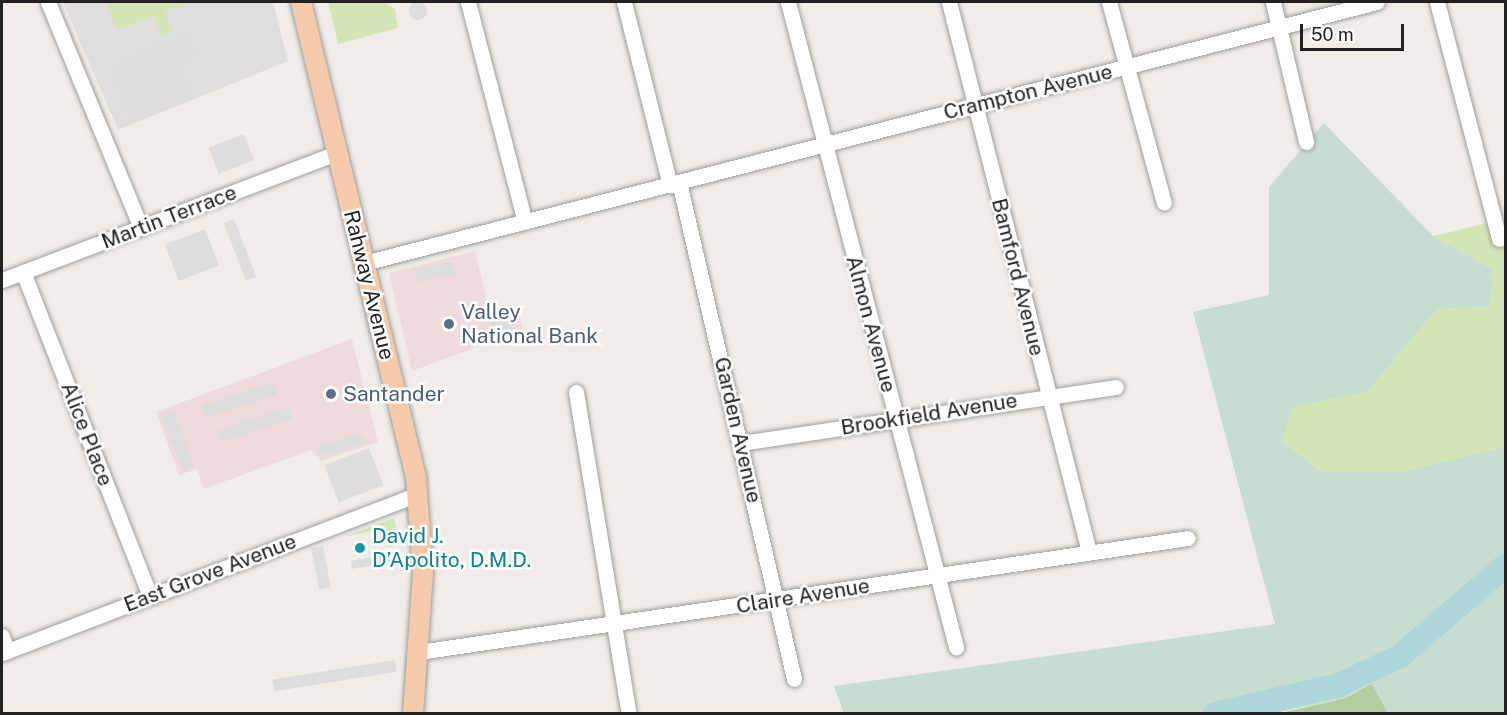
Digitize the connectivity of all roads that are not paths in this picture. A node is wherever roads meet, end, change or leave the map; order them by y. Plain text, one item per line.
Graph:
1 (48, 2) edge
2 (301, 2) edge
3 (468, 2) edge
4 (624, 2) edge
5 (788, 2) edge
6 (949, 2) edge
7 (1109, 2) edge
8 (1273, 2) edge
9 (1377, 2) edge
10 (1437, 2) edge
11 (1279, 27) junction
12 (1126, 67) junction
13 (975, 105) junction
14 (1306, 142) dead end
15 (824, 145) junction
16 (337, 153) junction
17 (675, 183) junction
18 (1164, 203) dead end
19 (525, 222) junction
20 (141, 228) junction
21 (1499, 239) dead end
22 (364, 263) junction
23 (24, 272) junction
24 (2, 280) edge
25 (1116, 387) dead end
26 (576, 392) dead end
27 (1049, 396) junction
28 (896, 419) junction
29 (741, 443) junction
30 (418, 494) junction
31 (1188, 538) dead end
32 (1089, 552) junction
33 (938, 575) junction
34 (150, 596) junction
35 (778, 600) junction
36 (616, 625) junction
37 (2, 636) edge
38 (956, 647) dead end
39 (4, 652) edge
40 (419, 652) junction
41 (794, 679) dead end
42 (413, 714) edge
43 (629, 714) edge

1 - 20 street
2 - 16 main road, Rahway Avenue
3 - 19 street
4 - 17 street, Garden Avenue
5 - 15 street, Almon Avenue
6 - 13 street, Bamford Avenue
7 - 12 street
8 - 11 street
9 - 11 street, Crampton Avenue
10 - 21 street
11 - 12 street, Crampton Avenue
11 - 14 street
12 - 13 street, Crampton Avenue
12 - 18 street
13 - 15 street, Crampton Avenue
13 - 27 street, Bamford Avenue
15 - 17 street, Crampton Avenue
15 - 28 street, Almon Avenue
16 - 20 street, Martin Terrace
16 - 22 main road, Rahway Avenue
17 - 19 street, Crampton Avenue
17 - 29 street, Garden Avenue
19 - 22 street, Crampton Avenue
20 - 23 street, Martin Terrace
22 - 30 main road, Rahway Avenue
23 - 24 street, Martin Terrace
23 - 34 street, Alice Place
25 - 27 street, Brookfield Avenue
26 - 36 street
27 - 28 street, Brookfield Avenue
27 - 32 street, Bamford Avenue
28 - 29 street, Brookfield Avenue
28 - 33 street, Almon Avenue
29 - 35 street, Garden Avenue
30 - 34 street, East Grove Avenue
30 - 40 main road, Rahway Avenue
31 - 32 street, Claire Avenue
32 - 33 street, Claire Avenue
33 - 35 street, Claire Avenue
33 - 38 street, Almon Avenue
34 - 39 street, East Grove Avenue
35 - 36 street, Claire Avenue
35 - 41 street, Garden Avenue
36 - 40 street, Claire Avenue
36 - 43 street
37 - 39 street
40 - 42 main road, Rahway Avenue

